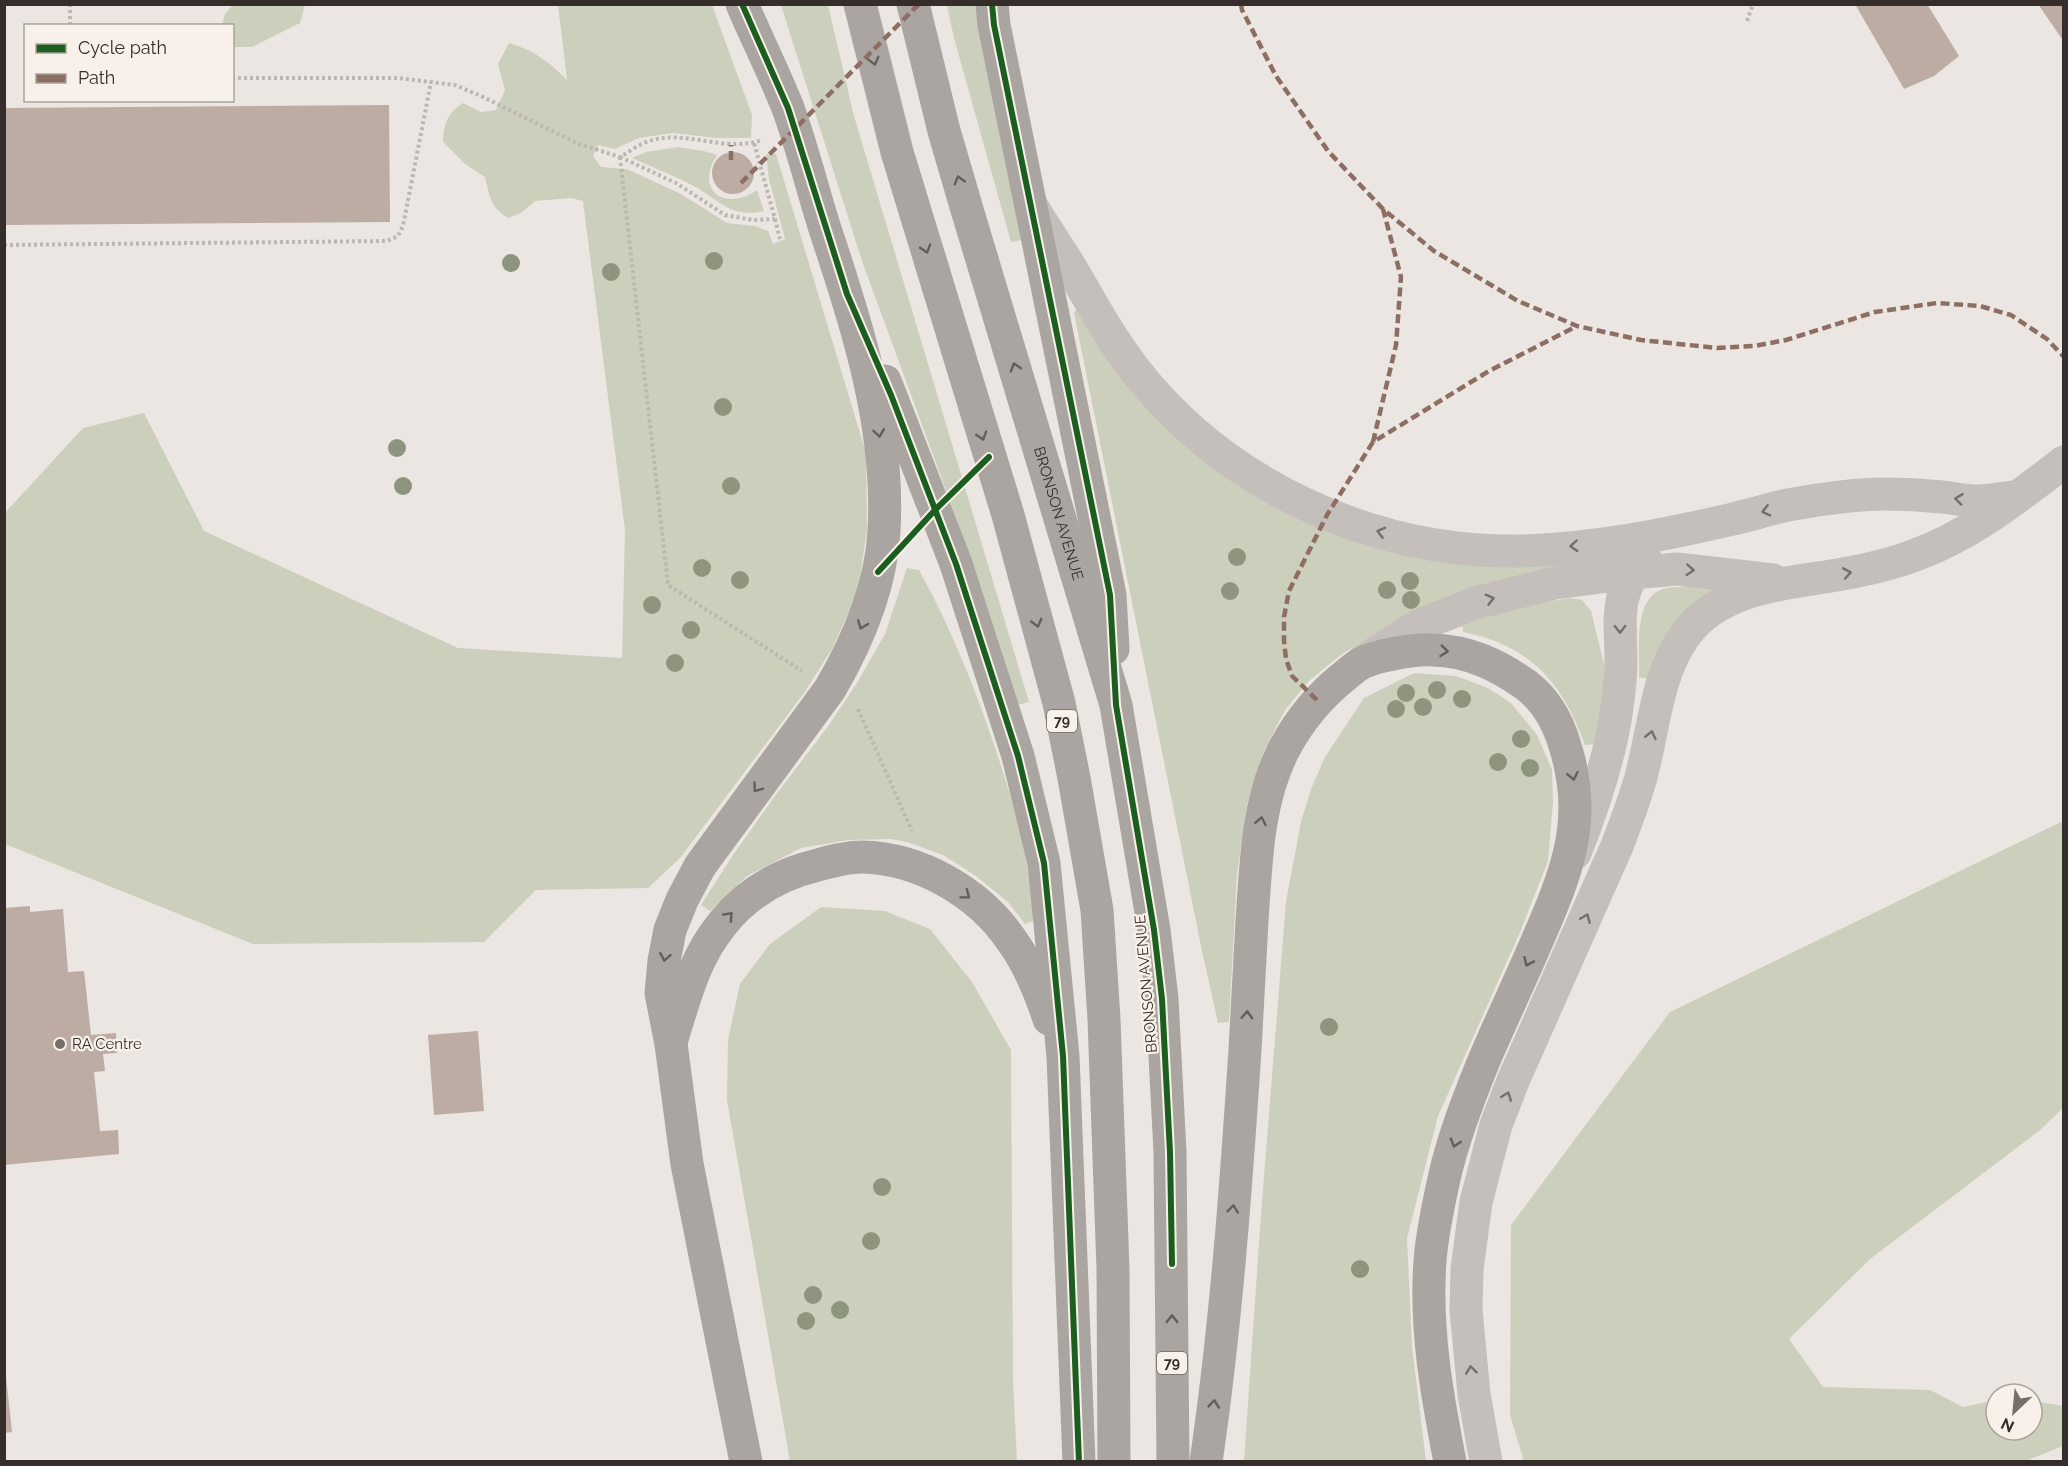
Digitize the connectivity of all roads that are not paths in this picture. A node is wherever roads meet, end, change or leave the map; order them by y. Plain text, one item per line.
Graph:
1 (742, 4) edge
2 (763, 4) edge
3 (860, 4) edge
4 (914, 4) edge
5 (992, 4) edge
6 (791, 119) junction
7 (1030, 203) junction
8 (847, 294) junction
9 (2064, 462) edge
10 (2017, 497) junction
11 (1667, 534) junction
12 (1632, 573) junction
13 (1790, 581) junction
14 (1364, 661) junction
15 (1116, 705) junction
16 (1562, 885) junction
17 (671, 1044) junction
18 (1063, 1056) junction
19 (746, 1461) edge
20 (1079, 1461) edge
21 (1114, 1461) edge
22 (1173, 1461) edge
23 (1206, 1461) edge
24 (1450, 1461) edge
25 (1488, 1461) edge

1 - 6 highway
2 - 6 highway
3 -> 21 highway, 79
15 -> 4 highway, BRONSON AVENUE / 79
5 - 7 highway
6 - 8 highway
11 -> 7 lane
7 - 15 highway
8 -> 17 highway
8 - 18 highway
9 - 10 lane
10 -> 11 lane
13 -> 10 lane
11 - 12 lane
12 -> 13 lane
14 -> 12 lane
12 -> 16 lane
25 -> 13 lane
14 -> 16 highway
23 -> 14 highway
22 -> 15 highway, BRONSON AVENUE / 79
16 -> 24 highway
17 -> 18 highway
17 - 19 highway
18 - 20 highway

